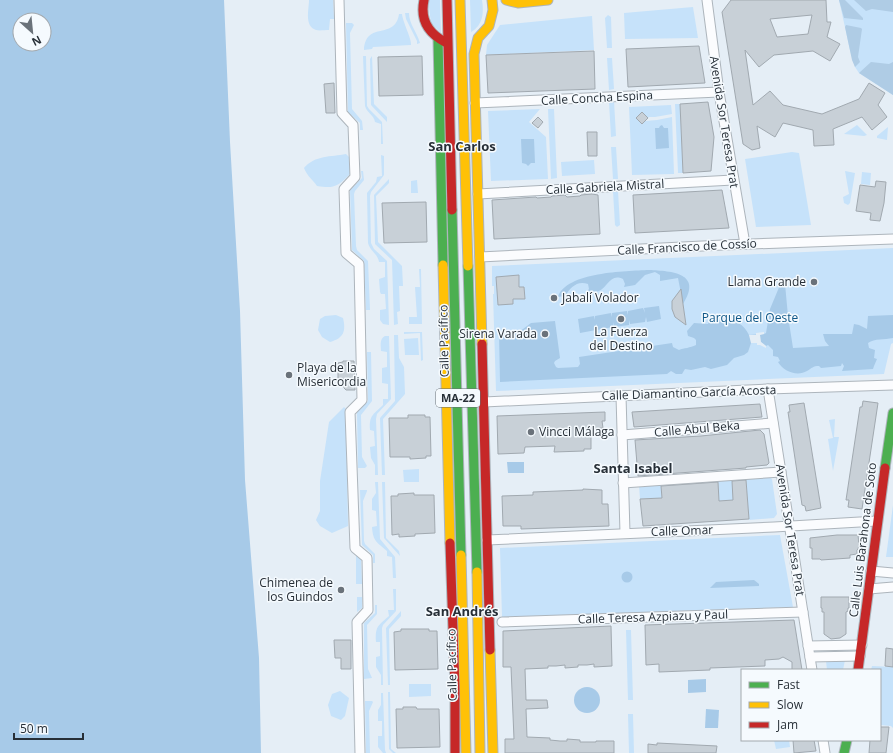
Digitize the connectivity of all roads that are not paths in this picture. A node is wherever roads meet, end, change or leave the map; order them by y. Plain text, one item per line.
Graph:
1 (339, 0) edge
2 (424, 0) edge
3 (448, 0) edge
4 (460, 0) edge
5 (492, 0) edge
6 (506, 0) edge
7 (548, 0) edge
8 (707, 0) edge
9 (518, 3) junction
10 (489, 26) junction
11 (478, 38) junction
12 (438, 39) junction
13 (462, 43) junction
14 (448, 44) junction
15 (718, 92) junction
16 (475, 103) junction
17 (733, 180) junction
18 (478, 194) junction
19 (893, 239) edge
20 (744, 244) junction
21 (480, 257) junction
22 (893, 385) edge
23 (768, 389) junction
24 (621, 396) junction
25 (484, 402) junction
26 (893, 413) edge
27 (773, 423) junction
28 (622, 435) junction
29 (781, 472) junction
30 (623, 482) junction
31 (877, 521) junction
32 (790, 526) junction
33 (625, 533) junction
34 (487, 540) junction
35 (871, 571) junction
36 (893, 573) edge
37 (893, 587) edge
38 (869, 589) junction
39 (803, 612) junction
40 (502, 622) dead end
41 (862, 645) junction
42 (808, 646) junction
43 (860, 656) junction
44 (810, 657) junction
45 (812, 669) edge
46 (858, 669) edge
47 (823, 741) edge
48 (847, 741) edge
49 (360, 753) edge
50 (455, 753) edge
51 (466, 753) edge
52 (480, 753) edge
53 (493, 753) edge
54 (825, 753) edge
55 (844, 753) edge

1 - 49 street
2 - 12 main road
3 - 14 main road, Calle Pacífico / MA-22
4 - 13 main road, MA-22
5 - 10 main road
6 - 9 main road
7 - 9 main road
8 - 15 street, Avenida Sor Teresa Prat
9 - 10 main road
10 - 11 main road
11 - 13 main road
11 - 16 main road
12 - 14 main road
12 - 50 main road, Calle Pacífico
13 - 14 main road
13 - 52 main road, MA-22
14 - 51 main road, Calle Pacífico / MA-22
15 - 16 street, Calle Concha Espina
15 - 17 street, Avenida Sor Teresa Prat
16 - 18 main road
17 - 18 street, Calle Gabriela Mistral
17 - 20 street, Avenida Sor Teresa Prat
18 - 21 main road
19 - 20 street, Calle Francisco de Cossío
20 - 21 street, Calle Francisco de Cossío
21 - 25 main road
22 - 23 street, Calle Diamantino García Acosta
23 - 24 street, Calle Diamantino García Acosta
23 - 27 street, Avenida Sor Teresa Prat
24 - 25 street, Calle Diamantino García Acosta
24 - 28 street
25 - 34 main road
26 - 31 main road, Calle Luis Barahona de Soto
27 - 28 street, Calle Abul Beka
27 - 29 street, Avenida Sor Teresa Prat
28 - 30 street
29 - 30 street
29 - 32 street, Avenida Sor Teresa Prat
30 - 33 street
31 - 32 street, Calle Omar
31 - 35 main road, Calle Luis Barahona de Soto
32 - 33 street, Calle Omar
32 - 39 street, Avenida Sor Teresa Prat
33 - 34 street, Calle Omar
34 - 53 main road
35 - 36 street
35 - 38 main road, Calle Luis Barahona de Soto
37 - 38 street
38 - 41 main road, Calle Luis Barahona de Soto
39 - 40 street, Calle Teresa Azpiazu y Paul
39 - 42 street, Avenida Sor Teresa Prat
41 - 42 street
41 - 43 main road, Calle Luis Barahona de Soto
42 - 44 street, Avenida Sor Teresa Prat
43 - 44 street
43 - 46 main road, Calle Luis Barahona de Soto
44 - 45 street, Avenida Sor Teresa Prat
47 - 54 street
48 - 55 main road

